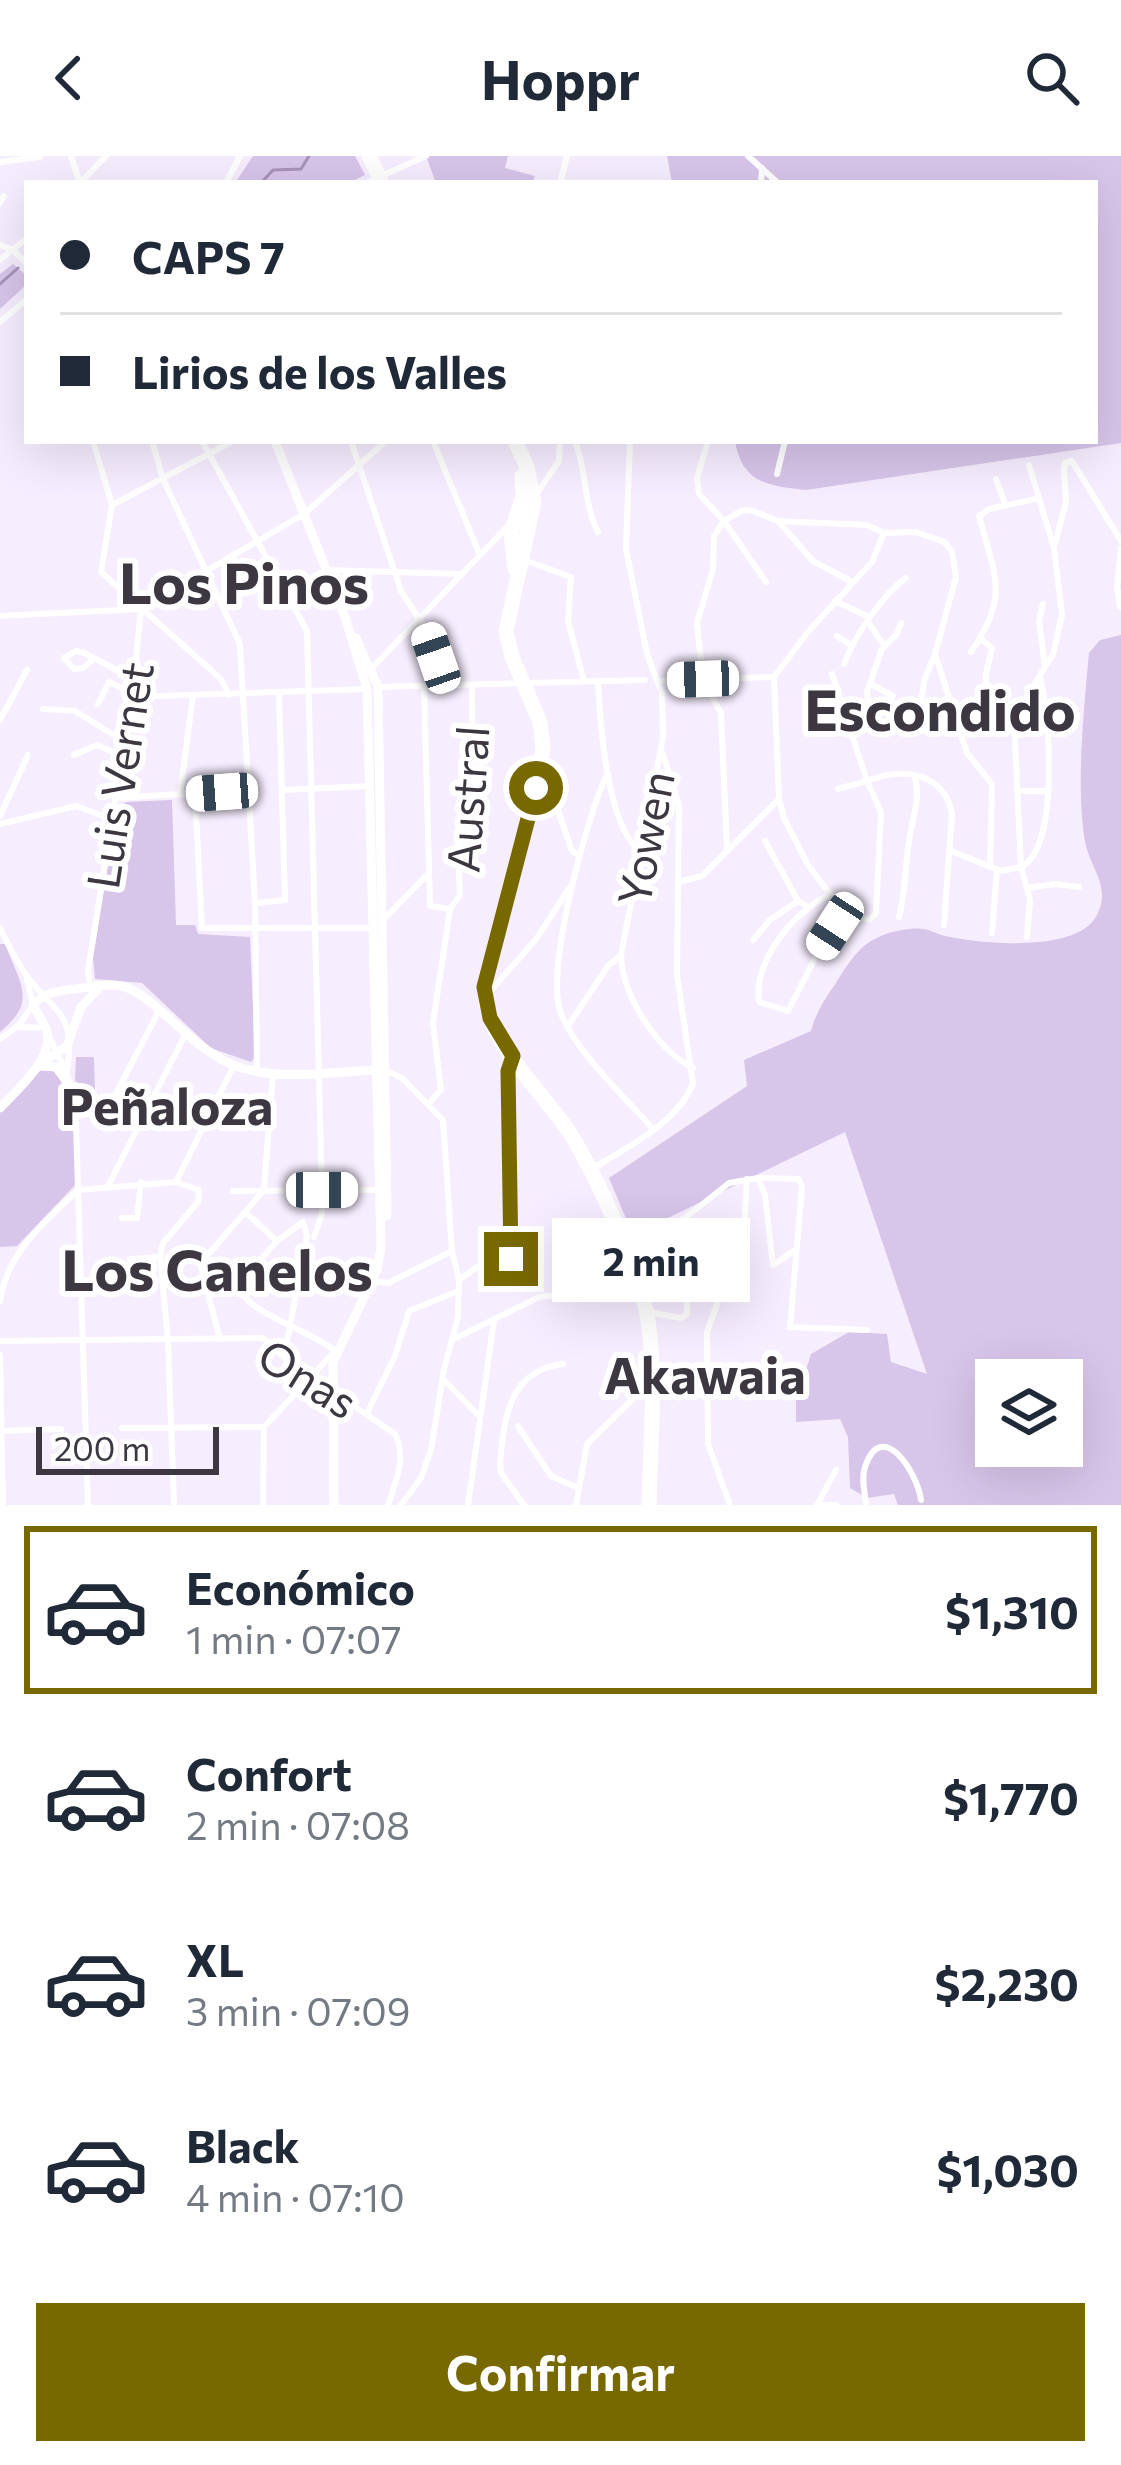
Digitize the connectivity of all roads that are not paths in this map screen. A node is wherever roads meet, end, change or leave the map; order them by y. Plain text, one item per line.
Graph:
1 (106, 156) edge
2 (426, 156) edge
3 (748, 156) edge
4 (40, 157) edge
5 (0, 162) edge
6 (762, 168) junction
7 (83, 180) edge
8 (378, 180) edge
9 (761, 180) edge
10 (775, 180) edge
11 (24, 241) edge
12 (0, 245) edge
13 (14, 250) junction
14 (0, 260) edge
15 (24, 261) edge
16 (24, 302) edge
17 (0, 322) edge
18 (94, 444) edge
19 (153, 444) edge
20 (203, 444) edge
21 (227, 444) edge
22 (276, 444) edge
23 (352, 444) edge
24 (383, 444) edge
25 (435, 444) edge
26 (514, 444) edge
27 (514, 444) edge
28 (560, 444) edge
29 (576, 444) edge
30 (630, 444) edge
31 (707, 444) edge
32 (784, 444) edge
33 (206, 454) junction
34 (1029, 464) dead end
35 (359, 466) junction
36 (778, 474) dead end
37 (163, 479) junction
38 (996, 479) dead end
39 (534, 497) junction
40 (1036, 499) junction
41 (112, 505) junction
42 (1006, 506) junction
43 (304, 514) junction
44 (724, 521) junction
45 (778, 521) junction
46 (519, 529) junction
47 (598, 532) dead end
48 (884, 533) junction
49 (257, 542) junction
50 (1121, 544) edge
51 (486, 546) junction
52 (1054, 548) junction
53 (479, 553) junction
54 (523, 560) junction
55 (326, 570) junction
56 (204, 572) junction
57 (393, 572) junction
58 (459, 574) junction
59 (906, 578) dead end
60 (852, 581) junction
61 (766, 583) dead end
62 (514, 590) junction
63 (835, 601) junction
64 (1043, 604) dead end
65 (1120, 608) edge
66 (141, 609) junction
67 (0, 616) edge
68 (345, 617) junction
69 (419, 618) junction
70 (869, 621) junction
71 (901, 622) dead end
72 (837, 637) dead end
73 (980, 638) junction
74 (884, 645) junction
75 (852, 646) junction
76 (970, 652) dead end
77 (935, 654) junction
78 (94, 659) dead end
79 (844, 664) dead end
80 (372, 668) junction
81 (27, 670) dead end
82 (1043, 673) junction
83 (832, 674) dead end
84 (774, 677) junction
85 (134, 679) junction
86 (703, 679) junction
87 (645, 680) dead end
88 (660, 681) junction
89 (584, 682) junction
90 (598, 682) junction
91 (525, 684) junction
92 (871, 684) junction
93 (424, 686) junction
94 (446, 686) junction
95 (472, 686) junction
96 (372, 688) junction
97 (309, 692) junction
98 (279, 693) junction
99 (245, 694) junction
100 (132, 695) junction
101 (193, 695) junction
102 (229, 695) junction
103 (893, 696) dead end
104 (98, 704) dead end
105 (43, 709) dead end
106 (1015, 712) junction
107 (0, 721) edge
108 (871, 730) junction
109 (850, 735) junction
110 (124, 742) junction
111 (662, 751) junction
112 (28, 755) dead end
113 (74, 755) dead end
114 (122, 756) junction
115 (541, 763) junction
116 (608, 775) junction
117 (914, 775) junction
118 (867, 781) junction
119 (671, 782) junction
120 (369, 786) junction
121 (655, 786) junction
122 (312, 789) junction
123 (838, 789) dead end
124 (249, 790) junction
125 (283, 790) junction
126 (1017, 791) junction
127 (1047, 791) junction
128 (195, 794) junction
129 (180, 795) junction
130 (116, 798) junction
131 (779, 799) junction
132 (112, 819) junction
133 (0, 820) edge
134 (765, 841) dead end
135 (728, 848) junction
136 (951, 851) junction
137 (641, 852) junction
138 (580, 856) junction
139 (1021, 867) junction
140 (993, 868) junction
141 (428, 875) junction
142 (574, 881) junction
143 (677, 882) junction
144 (1079, 887) dead end
145 (1027, 888) junction
146 (830, 895) junction
147 (798, 901) junction
148 (255, 903) junction
149 (808, 906) junction
150 (842, 906) junction
151 (450, 909) junction
152 (899, 916) dead end
153 (384, 919) junction
154 (944, 925) dead end
155 (0, 928) edge
156 (316, 928) junction
157 (373, 928) junction
158 (254, 929) junction
159 (992, 933) dead end
160 (1027, 937) dead end
161 (753, 940) dead end
162 (621, 956) junction
163 (26, 974) junction
164 (104, 986) junction
165 (90, 987) junction
166 (46, 994) junction
167 (484, 997) junction
168 (33, 1005) junction
169 (159, 1012) junction
170 (568, 1026) junction
171 (15, 1028) junction
172 (46, 1031) junction
173 (185, 1035) junction
174 (72, 1036) junction
175 (0, 1039) edge
176 (60, 1052) junction
177 (513, 1056) junction
178 (234, 1066) junction
179 (34, 1068) junction
180 (693, 1068) junction
181 (381, 1070) junction
182 (320, 1071) junction
183 (257, 1072) junction
184 (273, 1073) junction
185 (68, 1079) junction
186 (113, 1100) dead end
187 (429, 1102) junction
188 (0, 1108) edge
189 (652, 1130) junction
190 (590, 1171) junction
191 (758, 1178) junction
192 (747, 1179) junction
193 (140, 1182) junction
194 (176, 1182) junction
195 (108, 1186) junction
196 (78, 1190) junction
197 (264, 1190) junction
198 (322, 1190) junction
199 (380, 1190) junction
200 (232, 1191) dead end
201 (244, 1212) junction
202 (122, 1218) dead end
203 (685, 1218) junction
204 (314, 1237) dead end
205 (277, 1241) junction
206 (624, 1249) junction
207 (795, 1250) junction
208 (452, 1251) junction
209 (160, 1257) junction
210 (130, 1259) dead end
211 (459, 1280) junction
212 (375, 1282) junction
213 (640, 1286) junction
214 (460, 1291) junction
215 (0, 1301) edge
216 (646, 1312) junction
217 (494, 1320) junction
218 (291, 1324) junction
219 (867, 1330) dead end
220 (220, 1339) junction
221 (169, 1340) junction
222 (452, 1340) junction
223 (0, 1341) edge
224 (83, 1341) junction
225 (335, 1351) junction
226 (0, 1355) edge
227 (284, 1357) junction
228 (563, 1364) dead end
229 (310, 1376) junction
230 (442, 1379) junction
231 (650, 1382) junction
232 (335, 1391) junction
233 (367, 1413) junction
234 (480, 1418) junction
235 (518, 1426) dead end
236 (172, 1427) junction
237 (264, 1427) junction
238 (122, 1428) dead end
239 (61, 1429) dead end
240 (1, 1431) edge
241 (836, 1470) dead end
242 (578, 1488) junction
243 (921, 1500) dead end
244 (3, 1505) edge
245 (88, 1505) edge
246 (174, 1505) edge
247 (263, 1505) edge
248 (337, 1505) edge
249 (388, 1505) edge
250 (401, 1505) edge
251 (468, 1505) edge
252 (524, 1505) edge
253 (576, 1505) edge
254 (650, 1505) edge
255 (730, 1505) edge
256 (819, 1505) edge
257 (836, 1505) edge
258 (866, 1505) edge

1 - 7 street
2 - 8 street
3 - 6 street
4 - 5 street
6 - 9 street
6 - 10 street
11 - 13 street
12 - 13 street
13 - 14 street
13 - 15 street
16 - 17 street
18 - 41 street, Luis Vernet
19 - 37 street
20 - 33 street
21 - 33 street
22 - 43 main road
23 - 35 street, Austral
24 - 35 street
25 - 53 street
26 - 39 highway
27 - 46 highway
28 - 39 street
29 - 47 street
30 - 88 street, Yowen
31 - 44 street
32 - 36 street
33 - 37 street
33 - 49 street
34 - 40 street
35 - 43 street
35 - 57 street, Austral
37 - 41 street
37 - 56 street
38 - 42 street
39 - 46 highway
40 - 42 street
40 - 52 street
41 - 66 street, Luis Vernet
42 - 73 street
43 - 49 street
43 - 55 main road
44 - 45 street
44 - 61 street
44 - 86 street
45 - 48 street
45 - 60 street
46 - 51 street
46 - 51 street
46 - 54 highway
46 - 62 highway
48 - 60 street
48 - 77 street
49 - 56 street
49 - 97 street
50 - 52 street
50 - 65 street
51 - 53 street
52 - 82 street
53 - 58 street
54 - 62 highway
54 - 89 street
55 - 57 street
55 - 68 main road
56 - 66 street
56 - 99 street
57 - 58 street
57 - 69 street, Austral
58 - 69 street
59 - 70 street
60 - 63 street
62 - 91 highway
63 - 70 street
63 - 84 street
64 - 82 street
66 - 67 street
66 - 85 street, Luis Vernet
66 - 102 street
68 - 80 main road
68 - 96 main road
69 - 80 street
69 - 94 street, Austral
70 - 74 street
70 - 75 street
71 - 74 street
72 - 75 street
73 - 76 street
73 - 106 street
74 - 92 street
75 - 79 street
77 - 108 street
77 - 140 street
78 - 85 street
80 - 96 main road
81 - 107 street
82 - 106 street
82 - 127 street
83 - 109 street
84 - 86 street
84 - 131 street
85 - 100 street, Luis Vernet
86 - 88 street
86 - 135 street
87 - 90 street
88 - 111 street, Yowen
89 - 90 street
89 - 91 street
90 - 116 street
91 - 95 street
91 - 115 highway
92 - 103 street
92 - 108 street
93 - 94 street
93 - 96 street
93 - 141 street
94 - 95 street
95 - 151 street, Austral
96 - 97 street
96 - 120 main road
96 - 153 main road
97 - 98 street
97 - 122 street
98 - 99 street
98 - 125 street
99 - 102 street
99 - 124 street
100 - 101 street
100 - 104 street
100 - 110 street, Luis Vernet
101 - 102 street
101 - 129 street
105 - 110 street
106 - 126 street
108 - 109 street
109 - 118 street
110 - 114 street, Luis Vernet
111 - 119 street
111 - 121 street, Yowen
112 - 133 street
113 - 114 street
114 - 130 street, Luis Vernet
115 - 138 street
115 - 167 highway
116 - 137 street
116 - 138 street
117 - 118 street
117 - 136 street
117 - 152 street
118 - 123 street
118 - 150 street
119 - 121 street
119 - 143 street
120 - 122 street
120 - 157 main road
121 - 137 street, Yowen
122 - 125 street
122 - 156 street
124 - 128 street
124 - 148 street
125 - 148 street
126 - 127 street
126 - 139 street
127 - 139 street
128 - 129 street
128 - 158 street
129 - 130 street
130 - 132 street, Luis Vernet
131 - 135 street
131 - 146 street
132 - 133 street
132 - 165 street, Luis Vernet
134 - 147 street
135 - 143 street
136 - 140 street
136 - 154 street
137 - 162 street, Yowen
138 - 142 street
139 - 140 street
139 - 145 street
140 - 159 street
141 - 151 street
141 - 153 street
142 - 167 street
142 - 170 street
143 - 180 street
144 - 145 street
145 - 160 street
146 - 149 street
146 - 150 street
147 - 149 street
147 - 161 street
148 - 158 street
149 - 150 street
151 - 187 street, Austral
153 - 181 main road
155 - 163 street
156 - 157 street
156 - 158 street
156 - 182 street
157 - 181 main road
158 - 183 street
162 - 170 street
162 - 180 street, Yowen
163 - 166 street
163 - 168 street
164 - 165 main road
164 - 169 main road
164 - 174 main road
165 - 166 main road
166 - 168 main road
166 - 174 street
167 - 177 highway
168 - 171 street
168 - 172 main road
169 - 173 main road
169 - 186 street
170 - 189 street
171 - 172 street
171 - 175 street
172 - 176 street
172 - 179 main road
173 - 178 main road
173 - 195 street
174 - 176 main road
174 - 185 street
176 - 179 main road
176 - 185 street
177 - 190 highway
177 - 211 street
178 - 183 main road
178 - 194 street
179 - 185 main road
179 - 188 main road
180 - 189 street
181 - 182 main road
181 - 187 street
181 - 199 main road
181 - 212 main road
182 - 184 main road
182 - 198 street
183 - 184 main road
184 - 197 street
185 - 196 street
187 - 208 street
189 - 190 street
190 - 206 highway
191 - 192 street
191 - 207 street
191 - 207 street
192 - 203 street
192 - 255 street
193 - 194 street
193 - 195 street
193 - 202 street
194 - 209 street
195 - 196 street
196 - 215 street
196 - 224 street
197 - 198 street
197 - 200 street
197 - 201 street
198 - 199 street
198 - 204 street
199 - 212 main road
201 - 205 street
201 - 220 street
203 - 206 street
203 - 216 street
205 - 218 street
205 - 218 street
206 - 213 highway
207 - 219 street
208 - 211 street
208 - 212 street
209 - 210 street
209 - 221 street
211 - 214 street
212 - 225 main road
212 - 232 main road
213 - 216 highway
213 - 217 street
214 - 222 street
214 - 233 street
216 - 231 highway
217 - 222 street
217 - 234 street
218 - 225 street
218 - 227 street
220 - 221 street, Onas
220 - 227 street, Onas
221 - 224 street, Onas
221 - 236 street
222 - 230 street
223 - 224 street, Onas
224 - 245 street
225 - 229 street
225 - 232 main road
226 - 240 street
227 - 229 street, Onas
228 - 252 street
229 - 232 street, Onas
229 - 237 street
230 - 234 street
230 - 250 street
231 - 242 street
231 - 254 highway
232 - 233 street, Onas
232 - 248 main road
233 - 249 street, Onas
234 - 251 street
235 - 242 street
236 - 237 street
236 - 238 street
236 - 246 street
237 - 247 street
239 - 240 street
240 - 244 street
241 - 256 street
242 - 253 street
243 - 258 street
256 - 257 street

